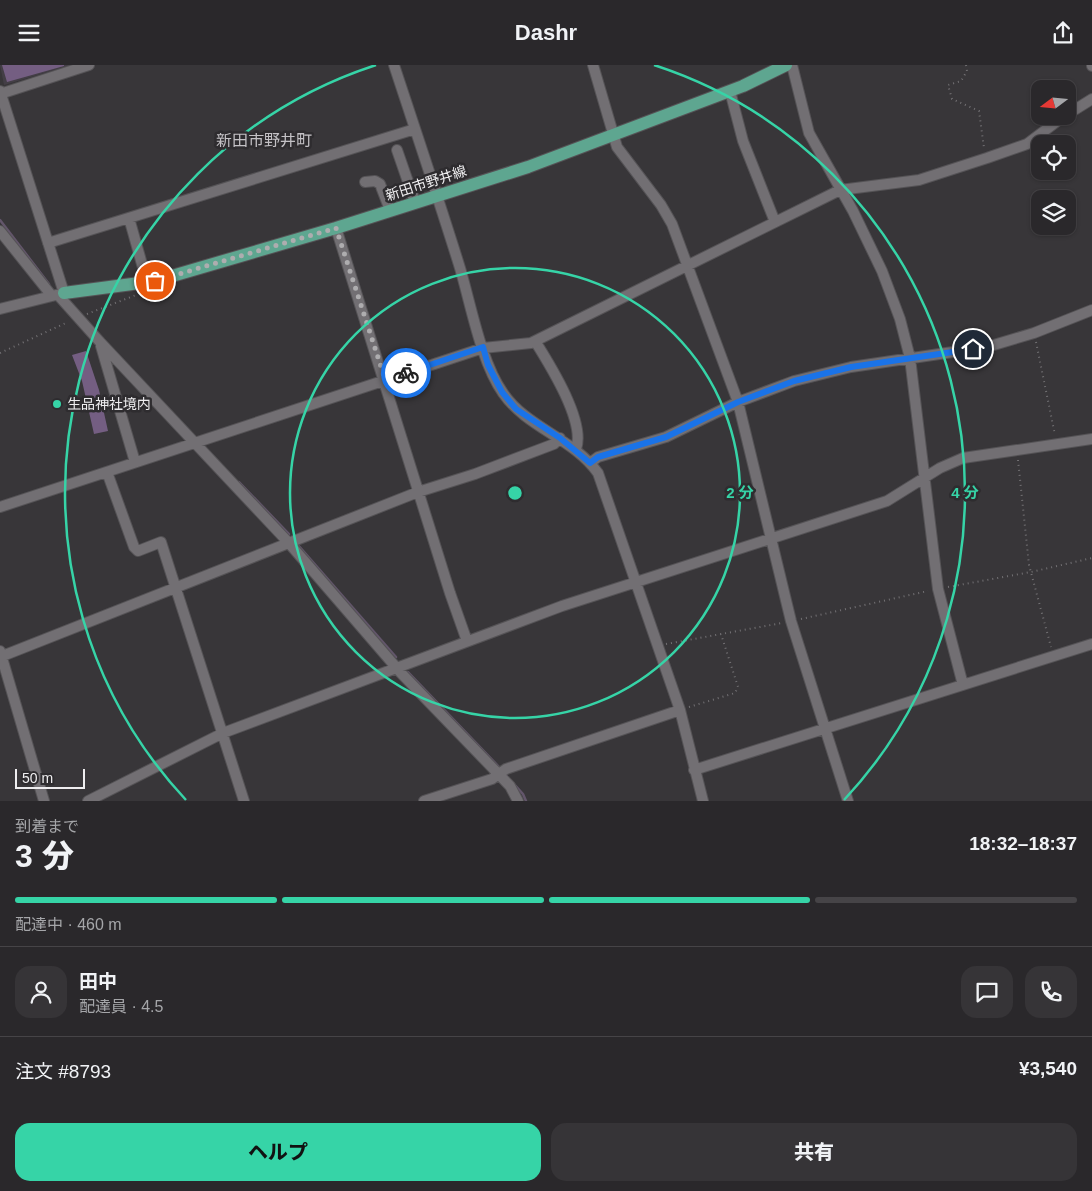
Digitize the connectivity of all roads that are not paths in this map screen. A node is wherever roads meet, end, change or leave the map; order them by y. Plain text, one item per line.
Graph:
1 (90, 65) edge
2 (394, 65) edge
3 (593, 65) edge
4 (786, 65) edge
5 (792, 65) edge
6 (730, 91) junction
7 (0, 93) edge
8 (1092, 99) edge
9 (1076, 109) edge
10 (1052, 125) edge
11 (416, 129) junction
12 (612, 136) junction
13 (397, 150) dead end
14 (365, 182) dead end
15 (840, 190) junction
16 (437, 195) junction
17 (415, 203) junction
18 (390, 210) junction
19 (129, 218) junction
20 (775, 222) junction
21 (336, 228) junction
22 (0, 231) edge
23 (48, 243) junction
24 (687, 264) junction
25 (147, 282) junction
26 (58, 295) junction
27 (0, 309) edge
28 (1092, 310) edge
29 (535, 341) junction
30 (100, 342) junction
31 (483, 347) junction
32 (910, 358) junction
33 (385, 379) junction
34 (738, 402) junction
35 (560, 438) junction
36 (1092, 439) edge
37 (194, 443) junction
38 (576, 449) junction
39 (135, 462) junction
40 (590, 463) junction
41 (107, 472) junction
42 (925, 478) junction
43 (418, 492) junction
44 (0, 507) edge
45 (770, 538) junction
46 (288, 542) junction
47 (634, 582) junction
48 (176, 586) junction
49 (467, 641) junction
50 (1092, 644) edge
51 (1, 655) edge
52 (396, 667) junction
53 (963, 685) junction
54 (680, 710) junction
55 (825, 729) junction
56 (223, 733) junction
57 (694, 770) junction
58 (502, 772) junction
59 (700, 800) edge
60 (44, 801) edge
61 (88, 801) edge
62 (244, 801) edge
63 (424, 801) edge
64 (518, 801) edge
65 (848, 801) edge

1 - 7 street
2 - 11 street
3 - 12 street
4 - 6 main road, 新田市野井線
5 - 15 street
6 - 12 main road, 新田市野井線
6 - 20 street
7 - 23 street
8 - 9 street
10 - 15 street
11 - 16 street
11 - 19 street
12 - 16 main road, 新田市野井線
12 - 24 street
13 - 17 street
14 - 18 street
15 - 20 street
15 - 32 street
16 - 17 main road, 新田市野井線
16 - 31 street
17 - 18 main road, 新田市野井線
18 - 21 main road, 新田市野井線
19 - 23 street
19 - 25 street
20 - 24 street
21 - 25 main road, 新田市野井線
21 - 33 street
22 - 26 street
23 - 26 street
24 - 29 street
24 - 34 street
25 - 26 main road, 新田市野井線
26 - 27 street
26 - 30 street
28 - 32 street
29 - 31 street
29 - 38 street
30 - 37 street
30 - 39 street
31 - 33 street
31 - 35 street
32 - 34 street
32 - 42 street
33 - 37 street
33 - 43 street
34 - 40 street
34 - 45 street
35 - 38 street
35 - 43 street
36 - 42 street
37 - 39 street
37 - 46 street
38 - 40 street
39 - 41 street
40 - 47 street
41 - 44 street
41 - 48 street
42 - 45 street
42 - 53 street
43 - 46 street
43 - 49 street
45 - 47 street
45 - 55 street
46 - 48 street
46 - 52 street
47 - 49 street
47 - 54 street
48 - 51 street
48 - 56 street
49 - 52 street
50 - 53 street
51 - 60 street
52 - 56 street
52 - 58 street
53 - 55 street
54 - 57 street
54 - 58 street
55 - 57 street
55 - 65 street
56 - 61 street
56 - 62 street
57 - 59 street
58 - 63 street
58 - 64 street

